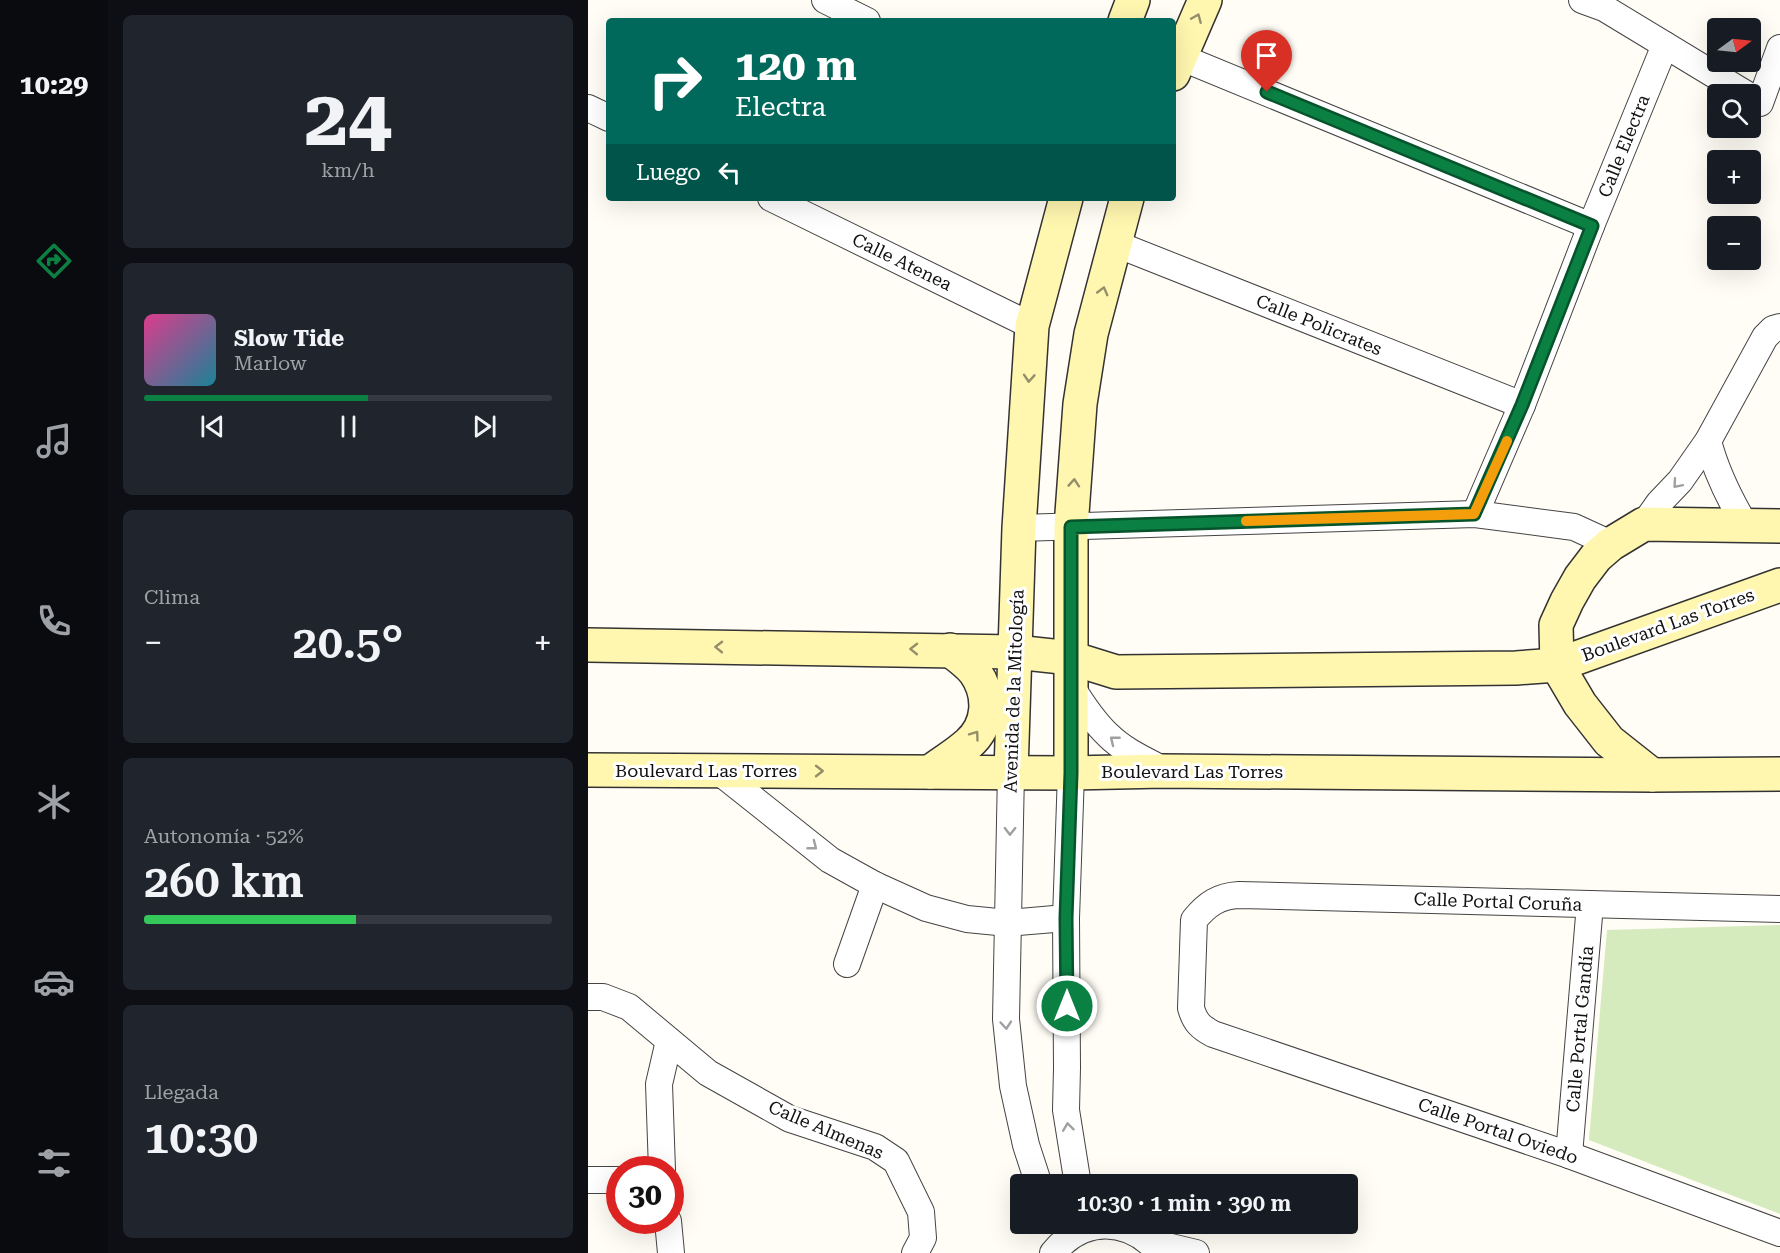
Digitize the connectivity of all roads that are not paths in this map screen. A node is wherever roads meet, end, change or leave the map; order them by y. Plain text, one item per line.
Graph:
1 (825, 0) edge
2 (1133, 0) edge
3 (1205, 0) edge
4 (1598, 3) edge
5 (861, 18) edge
6 (1126, 18) edge
7 (1665, 45) junction
8 (1780, 48) edge
9 (1177, 65) edge
10 (1729, 84) edge
11 (1761, 97) edge
12 (588, 108) edge
13 (606, 117) edge
14 (777, 201) edge
15 (1065, 201) edge
16 (1126, 201) edge
17 (1592, 226) junction
18 (1116, 244) junction
19 (1032, 326) junction
20 (1780, 327) edge
21 (1522, 405) junction
22 (1708, 441) junction
23 (1474, 514) junction
24 (1644, 524) junction
25 (1745, 525) junction
26 (1780, 526) edge
27 (1071, 527) junction
28 (1019, 528) junction
29 (1611, 544) junction
30 (1780, 585) edge
31 (588, 645) edge
32 (950, 650) junction
33 (1015, 652) junction
34 (1557, 664) junction
35 (1071, 672) junction
36 (588, 770) edge
37 (717, 771) junction
38 (1164, 771) junction
39 (1777, 771) edge
40 (930, 772) junction
41 (1011, 772) junction
42 (1071, 773) junction
43 (1652, 776) junction
44 (875, 885) junction
45 (1590, 904) junction
46 (1780, 909) edge
47 (1066, 918) junction
48 (1008, 923) junction
49 (847, 964) dead end
50 (588, 997) edge
51 (1213, 1034) joint
52 (669, 1041) junction
53 (1569, 1155) junction
54 (662, 1156) edge
55 (1035, 1174) edge
56 (1076, 1174) edge
57 (588, 1180) edge
58 (606, 1180) edge
59 (1780, 1233) edge
60 (669, 1234) edge
61 (1072, 1234) edge
62 (1138, 1234) edge
63 (1056, 1240) edge
64 (1155, 1248) edge
65 (671, 1253) edge
66 (915, 1253) edge
67 (1196, 1253) edge

1 - 5 street
2 - 6 main road
9 -> 3 main road
4 - 7 street
7 - 10 street
7 - 17 street, Calle Electra
8 - 11 street
9 - 17 street
12 - 13 street
14 - 19 street, Calle Atenea
15 - 19 main road, Avenida de la Mitología
16 - 18 main road
17 - 21 street, Calle Electra
18 - 21 street, Calle Policrates
27 -> 18 main road
19 -> 28 main road, Avenida de la Mitología
20 - 22 street
21 - 23 street, Calle Electra
22 -> 24 street
22 - 25 street
23 - 27 street
23 - 29 street
24 - 25 main road
24 - 29 main road, Boulevard Las Torres
25 - 26 main road
27 - 28 street
27 - 35 main road
28 - 33 main road, Avenida de la Mitología
29 - 34 main road, Boulevard Las Torres
30 - 34 main road, Boulevard Las Torres
32 -> 31 main road, Boulevard Las Torres
32 - 33 main road, Boulevard Las Torres
40 -> 32 main road
33 - 35 main road, Boulevard Las Torres
33 - 41 main road, Avenida de la Mitología
34 - 35 main road, Boulevard Las Torres
34 - 43 main road, Boulevard Las Torres
38 -> 35 street
35 - 42 main road
36 - 37 main road, Boulevard Las Torres
37 -> 40 main road, Boulevard Las Torres
37 -> 44 street
38 - 42 main road, Boulevard Las Torres
38 - 43 main road, Boulevard Las Torres
39 - 43 main road, Boulevard Las Torres
40 - 41 main road, Boulevard Las Torres
41 - 42 main road, Boulevard Las Torres
41 -> 48 street, Avenida de la Mitología
42 - 47 street
44 - 48 street
44 - 49 street
45 - 46 street, Calle Portal Coruña
45 - 51 street, Calle Portal Coruña
45 - 53 street, Calle Portal Gandía
47 - 48 street
56 -> 47 street
48 -> 55 street, Avenida de la Mitología
50 - 52 street, Calle Almenas
51 - 53 street, Calle Portal Oviedo
52 - 54 street
52 - 66 street, Calle Almenas
53 - 59 street, Calle Portal Oviedo
57 - 58 street
60 - 65 street
61 - 63 street
62 - 64 street
64 - 67 street

